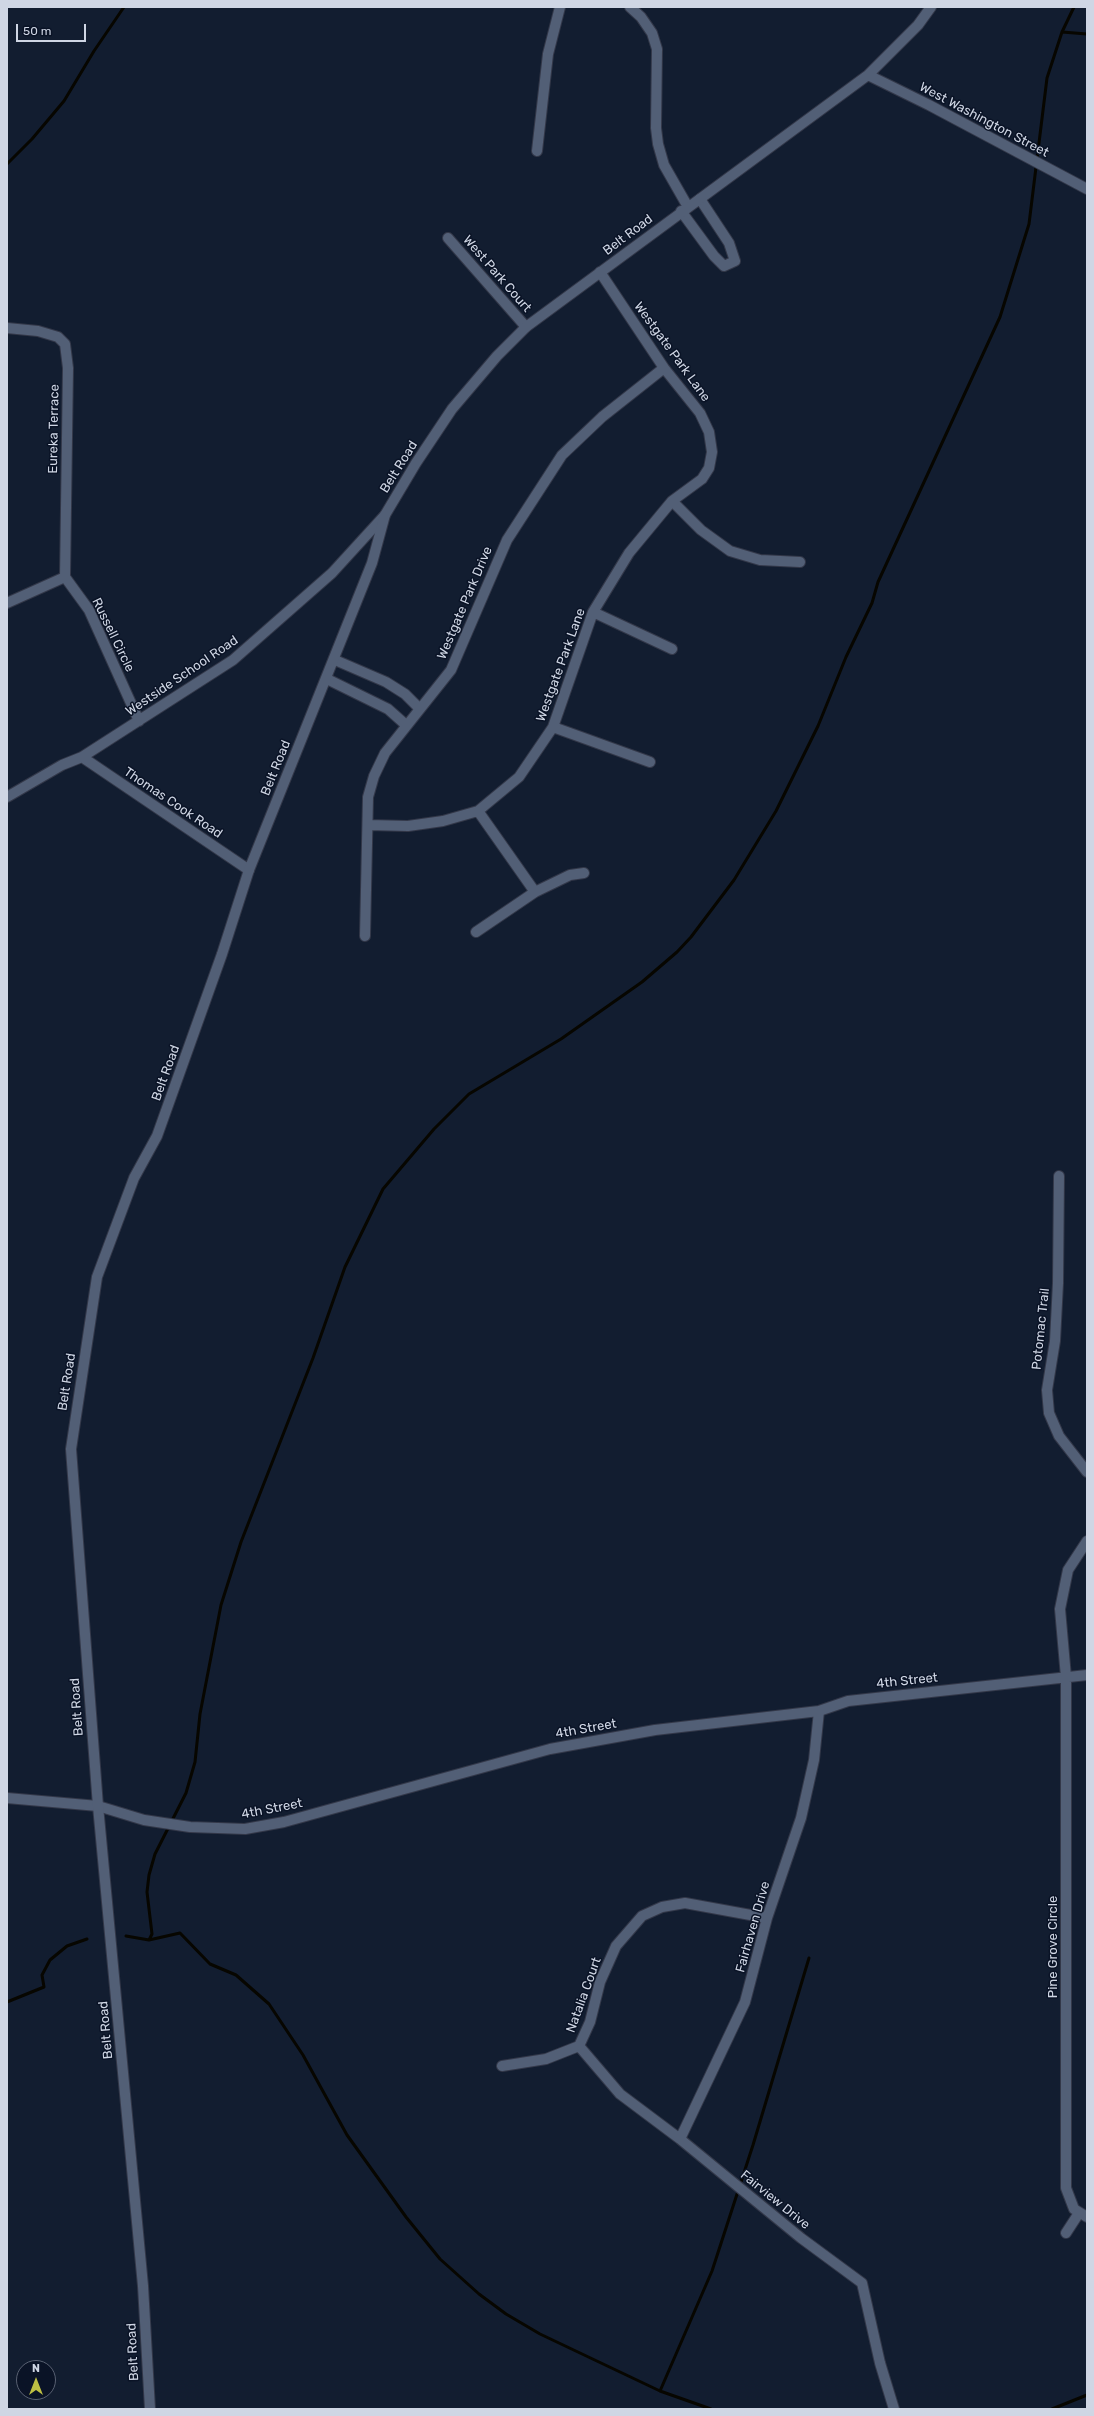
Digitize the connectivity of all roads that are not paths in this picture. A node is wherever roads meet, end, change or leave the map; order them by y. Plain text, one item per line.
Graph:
1 (560, 7) edge
2 (630, 7) edge
3 (931, 7) edge
4 (868, 75) junction
5 (537, 151) dead end
6 (1087, 189) edge
7 (700, 198) junction
8 (685, 209) junction
9 (448, 238) dead end
10 (600, 272) junction
11 (526, 327) junction
12 (7, 328) edge
13 (664, 368) junction
14 (672, 501) junction
15 (385, 515) junction
16 (800, 562) dead end
17 (65, 577) junction
18 (7, 603) edge
19 (593, 612) junction
20 (672, 649) dead end
21 (334, 660) junction
22 (327, 679) junction
23 (419, 708) junction
24 (138, 721) junction
25 (406, 725) junction
26 (553, 727) junction
27 (82, 757) junction
28 (650, 762) dead end
29 (7, 797) edge
30 (478, 811) junction
31 (368, 825) junction
32 (249, 870) junction
33 (584, 873) dead end
34 (535, 892) junction
35 (476, 932) dead end
36 (365, 936) dead end
37 (1059, 1176) dead end
38 (1087, 1472) edge
39 (1087, 1541) edge
40 (1087, 1675) edge
41 (1066, 1677) junction
42 (819, 1711) junction
43 (7, 1798) edge
44 (98, 1806) junction
45 (767, 1918) junction
46 (579, 2046) junction
47 (502, 2066) dead end
48 (680, 2139) junction
49 (1083, 2215) edge
50 (1066, 2233) dead end
51 (150, 2409) edge
52 (894, 2409) edge

1 - 5 street
2 - 8 street
3 - 4 street, Belt Road
4 - 6 street, West Washington Street
4 - 7 street, Belt Road
7 - 8 street, Belt Road
7 - 8 street
8 - 10 street, Belt Road
9 - 11 street, West Park Court
10 - 11 street, Belt Road
10 - 13 street, Westgate Park Lane
11 - 15 street, Belt Road
12 - 17 street, Eureka Terrace
13 - 14 street, Westgate Park Lane
13 - 23 street, Westgate Park Drive
14 - 16 street
14 - 19 street, Westgate Park Lane
15 - 21 street, Belt Road
15 - 24 street, Westside School Road
17 - 18 street
17 - 24 street, Russell Circle
19 - 20 street
19 - 26 street, Westgate Park Lane
21 - 22 street, Belt Road
21 - 23 street
22 - 25 street
22 - 32 street, Belt Road
23 - 25 street, Westgate Park Drive
24 - 27 street, Westside School Road
25 - 31 street, Westgate Park Drive
26 - 28 street
26 - 30 street, Westgate Park Lane
27 - 29 street, Westside School Road
27 - 32 street, Thomas Cook Road
30 - 31 street, Westgate Park Lane
30 - 34 street
31 - 36 street, Westgate Park Drive
32 - 44 street, Belt Road
33 - 34 street
34 - 35 street
37 - 38 street, Potomac Trail
39 - 41 street, Pine Grove Circle
40 - 41 street, 4th Street
41 - 42 street, 4th Street
41 - 49 street, Pine Grove Circle
42 - 44 street, 4th Street
42 - 45 street, Fairhaven Drive
43 - 44 street, 4th Street
44 - 51 street, Belt Road
45 - 46 street, Natalia Court
45 - 48 street, Fairhaven Drive
46 - 47 street, Natalia Court
46 - 48 street, Fairview Drive
48 - 52 street, Fairview Drive
49 - 50 street, Pine Grove Circle

